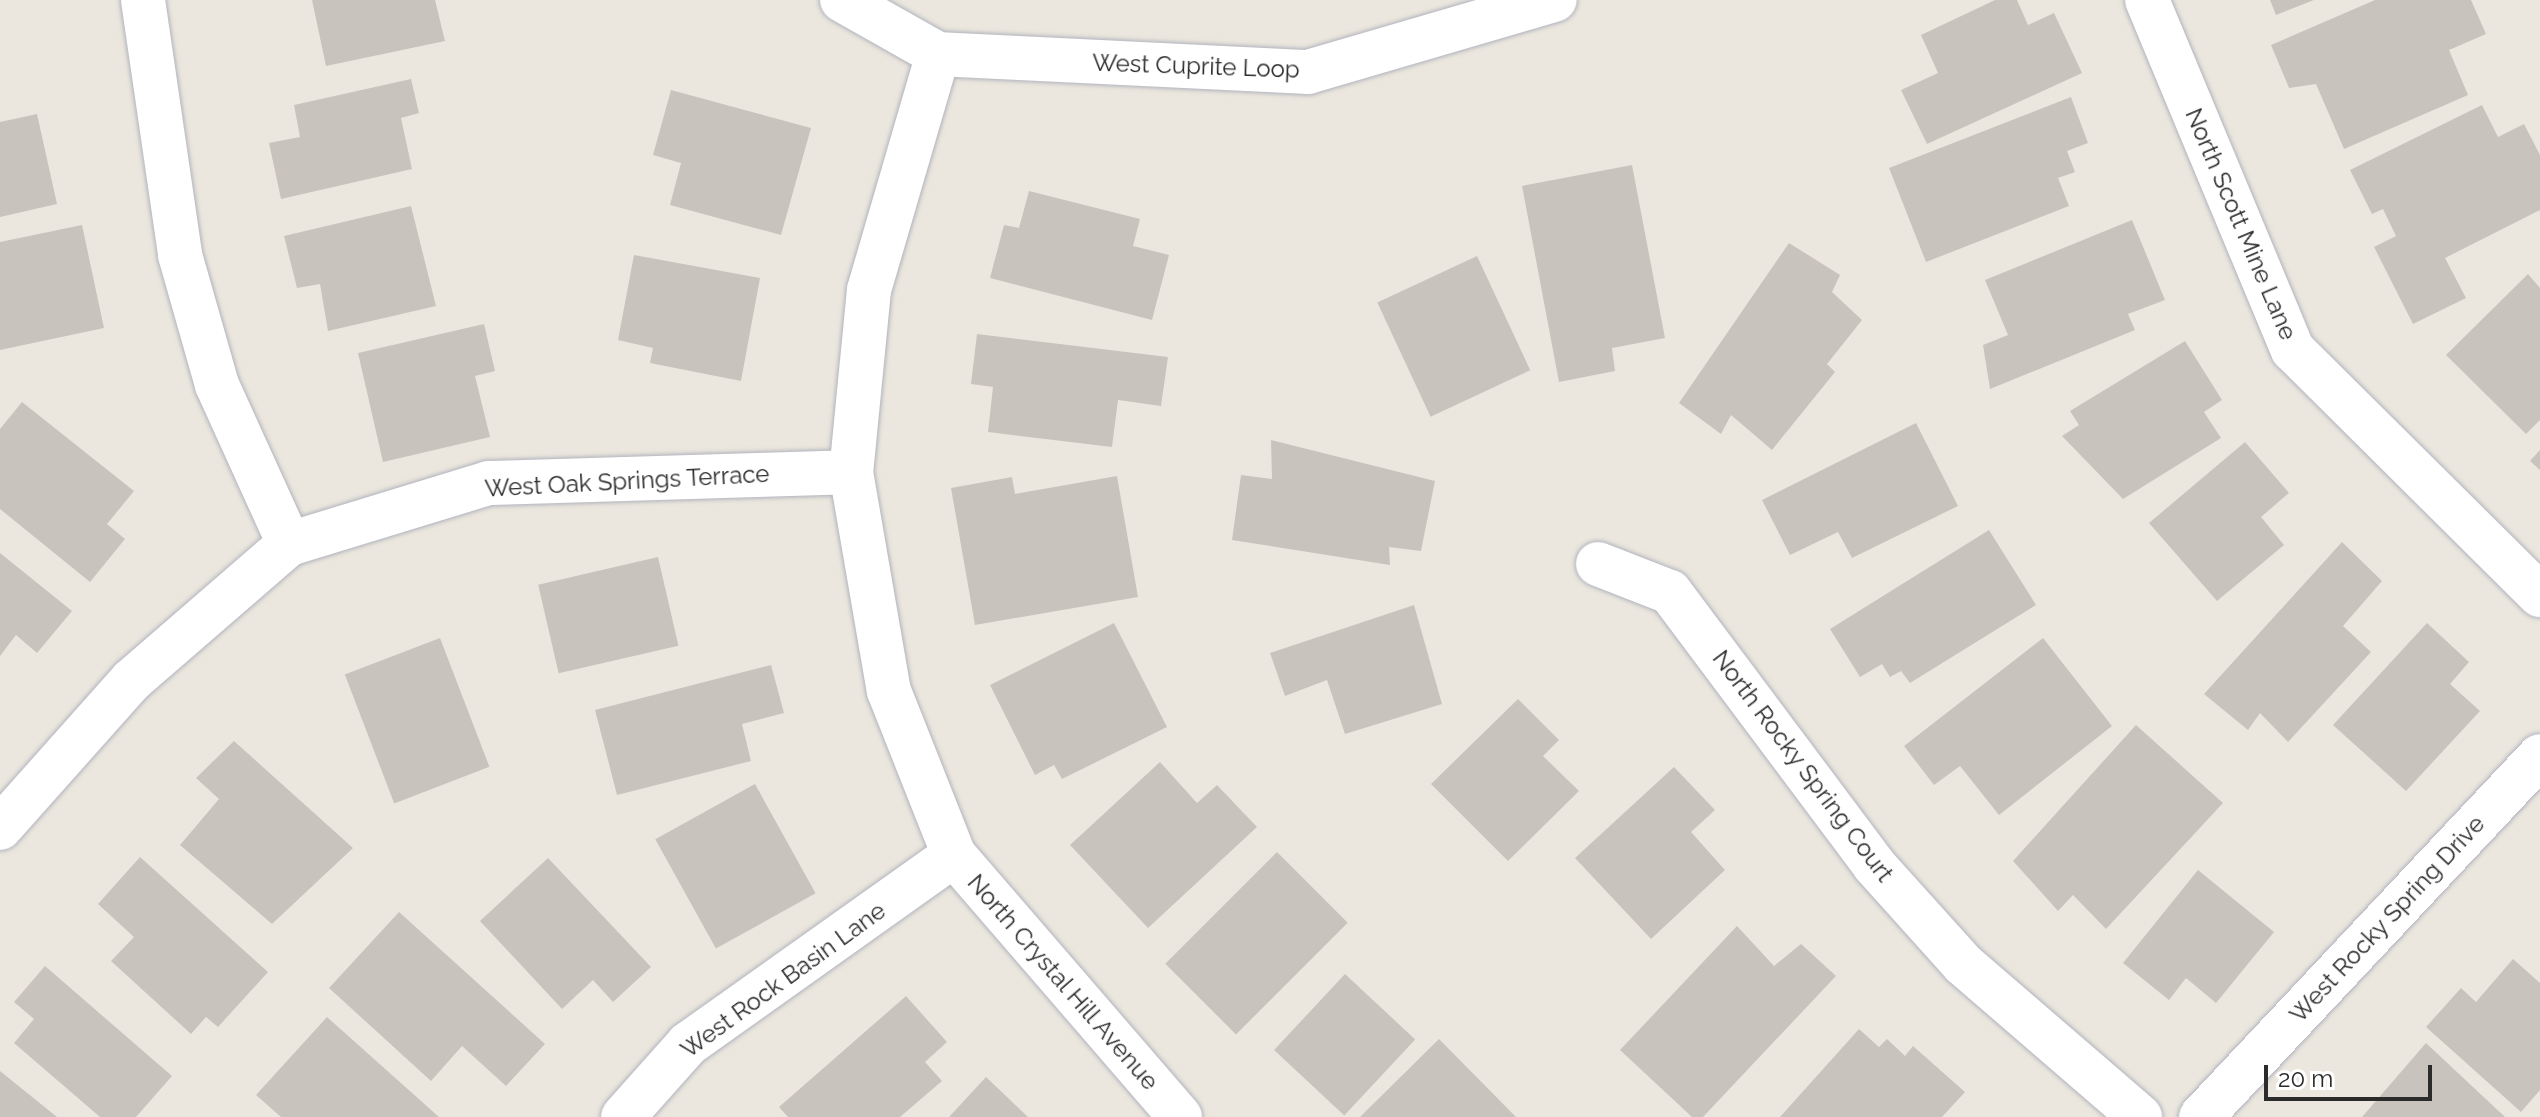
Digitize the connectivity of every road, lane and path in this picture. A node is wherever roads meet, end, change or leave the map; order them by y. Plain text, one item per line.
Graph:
1 (143, 0) edge
2 (842, 0) edge
3 (1555, 0) edge
4 (2147, 0) edge
5 (938, 54) junction
6 (851, 472) junction
7 (289, 544) junction
8 (1598, 564) dead end
9 (2540, 595) edge
10 (2540, 756) edge
11 (0, 828) edge
12 (954, 855) junction
13 (623, 1117) edge
14 (1180, 1117) edge
15 (2140, 1117) edge
16 (2201, 1117) edge

1 - 7 street
2 - 5 street, West Cuprite Loop
3 - 5 street, West Cuprite Loop
4 - 9 street, North Scott Mine Lane
5 - 6 street, North Crystal Hill Avenue
6 - 7 street, West Oak Springs Terrace
6 - 12 street, North Crystal Hill Avenue
7 - 11 street, West Oak Springs Terrace
8 - 15 street, North Rocky Spring Court
10 - 16 street, West Rocky Spring Drive
12 - 13 street, West Rock Basin Lane
12 - 14 street, North Crystal Hill Avenue

